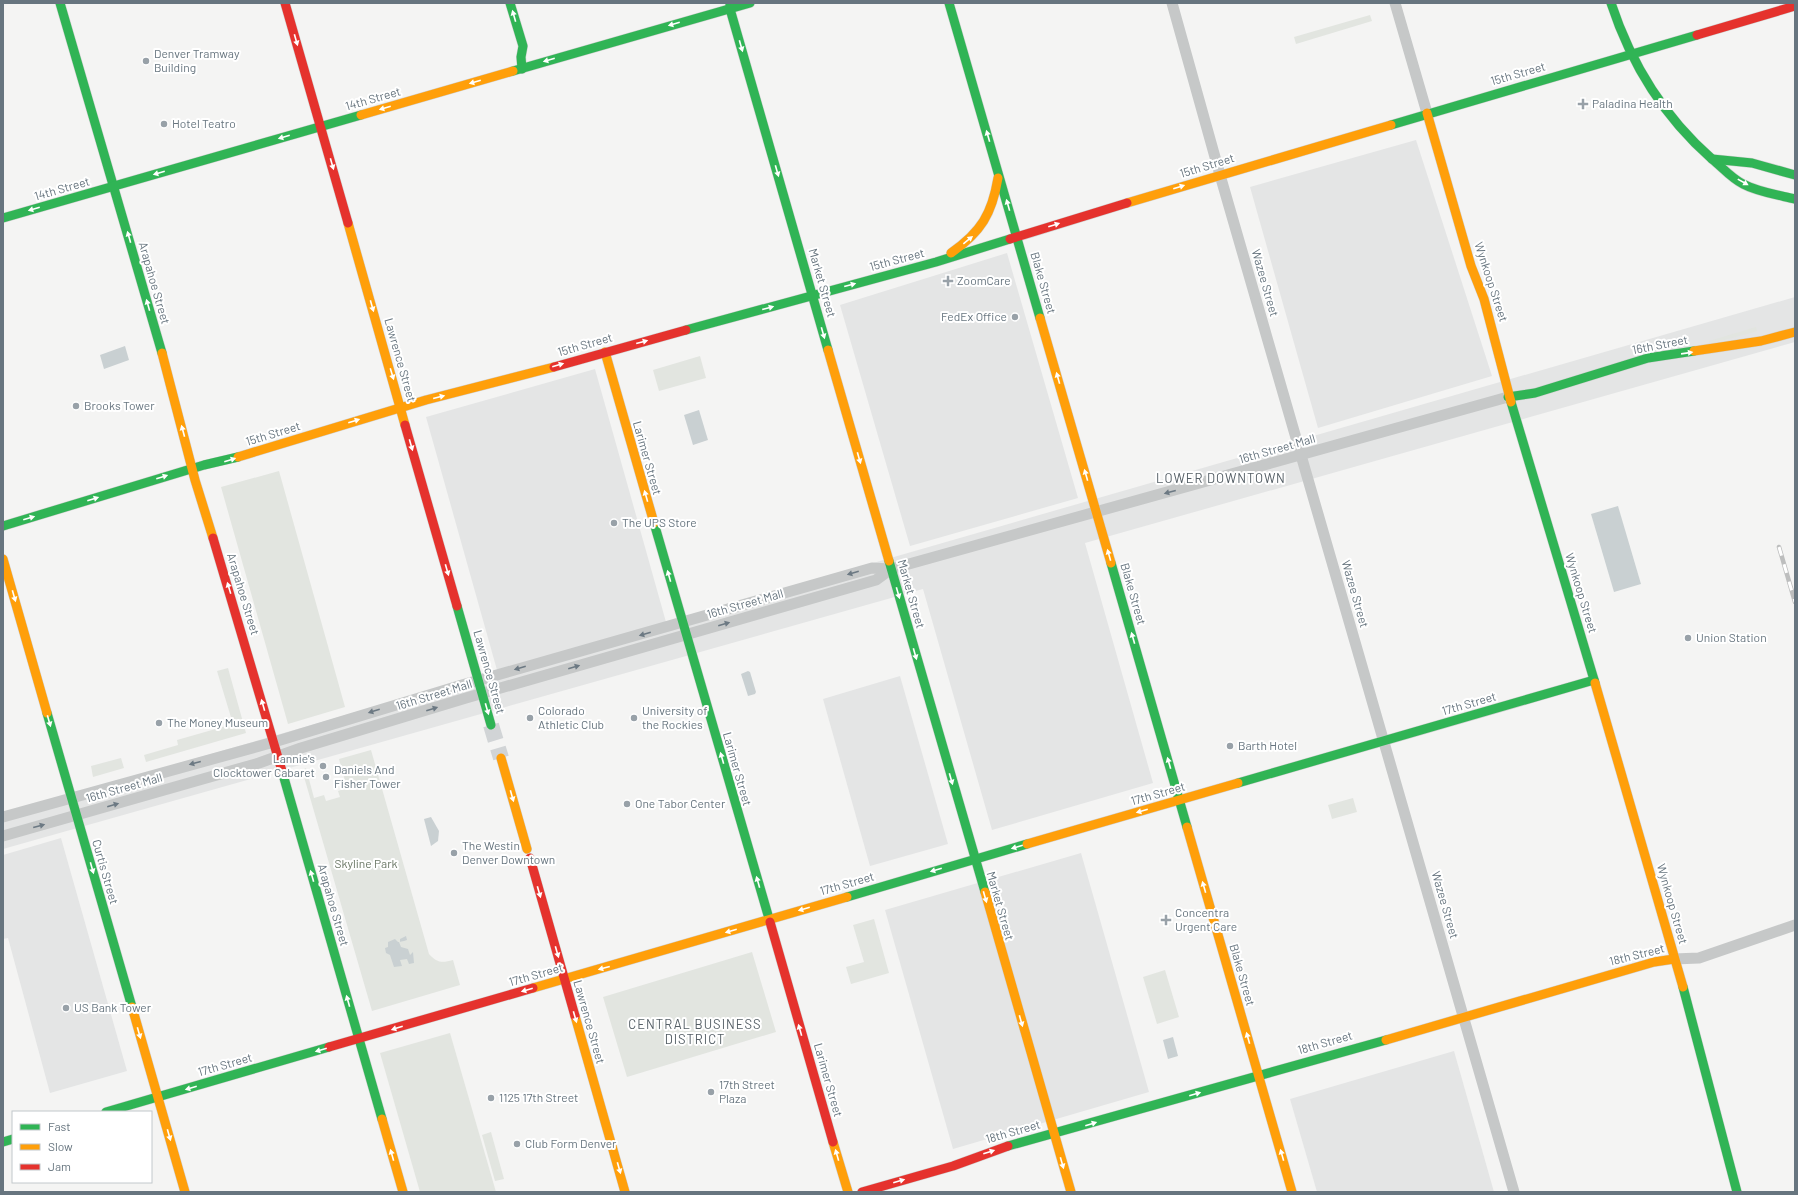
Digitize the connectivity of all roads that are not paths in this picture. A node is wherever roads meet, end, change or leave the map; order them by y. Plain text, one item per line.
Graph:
1 (60, 3) edge
2 (285, 3) edge
3 (510, 3) edge
4 (750, 3) edge
5 (949, 3) edge
6 (1172, 3) edge
7 (1395, 3) edge
8 (1611, 3) edge
9 (730, 6) edge
10 (1795, 6) edge
11 (1629, 54) junction
12 (522, 69) junction
13 (1427, 114) junction
14 (322, 126) junction
15 (1712, 159) junction
16 (999, 174) junction
17 (1220, 175) junction
18 (1795, 175) edge
19 (114, 186) junction
20 (1795, 199) edge
21 (3, 218) edge
22 (1017, 237) junction
23 (936, 262) junction
24 (813, 296) junction
25 (1795, 332) edge
26 (604, 352) junction
27 (1508, 398) junction
28 (401, 408) junction
29 (1302, 456) junction
30 (192, 469) junction
31 (1096, 512) junction
32 (3, 526) edge
33 (3, 559) edge
34 (891, 569) junction
35 (683, 622) junction
36 (686, 635) junction
37 (478, 680) junction
38 (1594, 680) junction
39 (482, 694) junction
40 (491, 725) tunnel mouth
41 (1384, 741) junction
42 (274, 742) junction
43 (278, 757) junction
44 (501, 758) tunnel mouth
45 (71, 798) junction
46 (1179, 800) junction
47 (76, 816) junction
48 (3, 817) edge
49 (3, 836) edge
50 (974, 859) junction
51 (769, 920) junction
52 (1795, 926) edge
53 (1674, 959) junction
54 (564, 979) junction
55 (1464, 1018) junction
56 (358, 1039) junction
57 (1259, 1076) junction
58 (158, 1097) junction
59 (109, 1111) edge
60 (1054, 1135) junction
61 (185, 1192) edge
62 (403, 1192) edge
63 (625, 1192) edge
64 (848, 1192) edge
65 (862, 1192) edge
66 (1071, 1192) edge
67 (1292, 1192) edge
68 (1514, 1192) edge
69 (1737, 1192) edge

1 - 19 main road, Arapahoe Street
2 -> 14 main road, Lawrence Street
12 -> 3 main road
4 - 9 main road, 14th Street
16 -> 5 main road, Blake Street
6 - 17 street, Wazee Street
7 - 13 street, Wynkoop Street
8 - 11 main road
9 -> 12 main road, 14th Street
9 -> 24 main road, Market Street
10 - 11 main road, 15th Street
11 - 13 main road, 15th Street
11 - 15 main road
12 -> 14 main road, 14th Street
13 - 17 main road, 15th Street
13 - 27 main road, Wynkoop Street
14 -> 19 main road, 14th Street
14 -> 28 main road, Lawrence Street
15 - 18 main road
15 -> 20 main road
22 -> 16 main road, Blake Street
23 -> 16 main road
22 -> 17 main road, 15th Street
17 - 29 street, Wazee Street
19 -> 21 main road, 14th Street
30 -> 19 main road, Arapahoe Street
22 - 23 main road, 15th Street
31 -> 22 main road, Blake Street
24 -> 23 main road, 15th Street
26 -> 24 main road, 15th Street
24 -> 34 main road, Market Street
27 -> 25 main road, 16th Street
28 -> 26 main road, 15th Street
35 -> 26 main road, Larimer Street
27 - 29 street, 16th Street Mall
27 - 38 main road, Wynkoop Street
30 -> 28 main road, 15th Street
28 -> 37 main road, Lawrence Street
29 -> 31 street, 16th Street Mall
29 - 41 street, Wazee Street
32 -> 30 main road, 15th Street
42 -> 30 main road, Arapahoe Street
31 - 34 street, 16th Street Mall
46 -> 31 main road, Blake Street
33 -> 45 main road, Curtis Street
34 -> 35 street, 16th Street Mall
36 -> 34 street, 16th Street Mall
34 -> 50 main road, Market Street
35 - 36 main road, Larimer Street
35 -> 37 street, 16th Street Mall
39 -> 36 street, 16th Street Mall
51 -> 36 main road, Larimer Street
37 - 39 main road, Lawrence Street
37 -> 42 street, 16th Street Mall
38 - 41 main road, 17th Street
38 - 53 main road, Wynkoop Street
39 -> 40 main road, Lawrence Street
43 -> 39 street, 16th Street Mall
41 - 46 main road, 17th Street
41 - 55 street, Wazee Street
42 - 43 main road, Arapahoe Street
42 -> 45 street, 16th Street Mall
47 -> 43 street, 16th Street Mall
56 -> 43 main road, Arapahoe Street
44 -> 54 main road, Lawrence Street
45 - 47 main road, Curtis Street
45 - 48 street
46 -> 50 main road, 17th Street
57 -> 46 main road, Blake Street
49 -> 47 street
47 -> 58 main road, Curtis Street
50 -> 51 main road, 17th Street
50 -> 60 main road, Market Street
51 -> 54 main road, 17th Street
64 -> 51 main road, Larimer Street
52 - 53 street, 18th Street
53 - 55 main road, 18th Street
53 - 69 main road, Wynkoop Street
54 -> 56 main road, 17th Street
54 -> 63 main road, Lawrence Street
55 - 57 main road, 18th Street
55 - 68 street, Wazee Street
56 -> 58 main road, 17th Street
62 -> 56 main road, Arapahoe Street
60 -> 57 main road, 18th Street
67 -> 57 main road, Blake Street
58 - 59 main road, 17th Street
58 -> 61 main road, Curtis Street
65 -> 60 main road, 18th Street
60 -> 66 main road, Market Street

